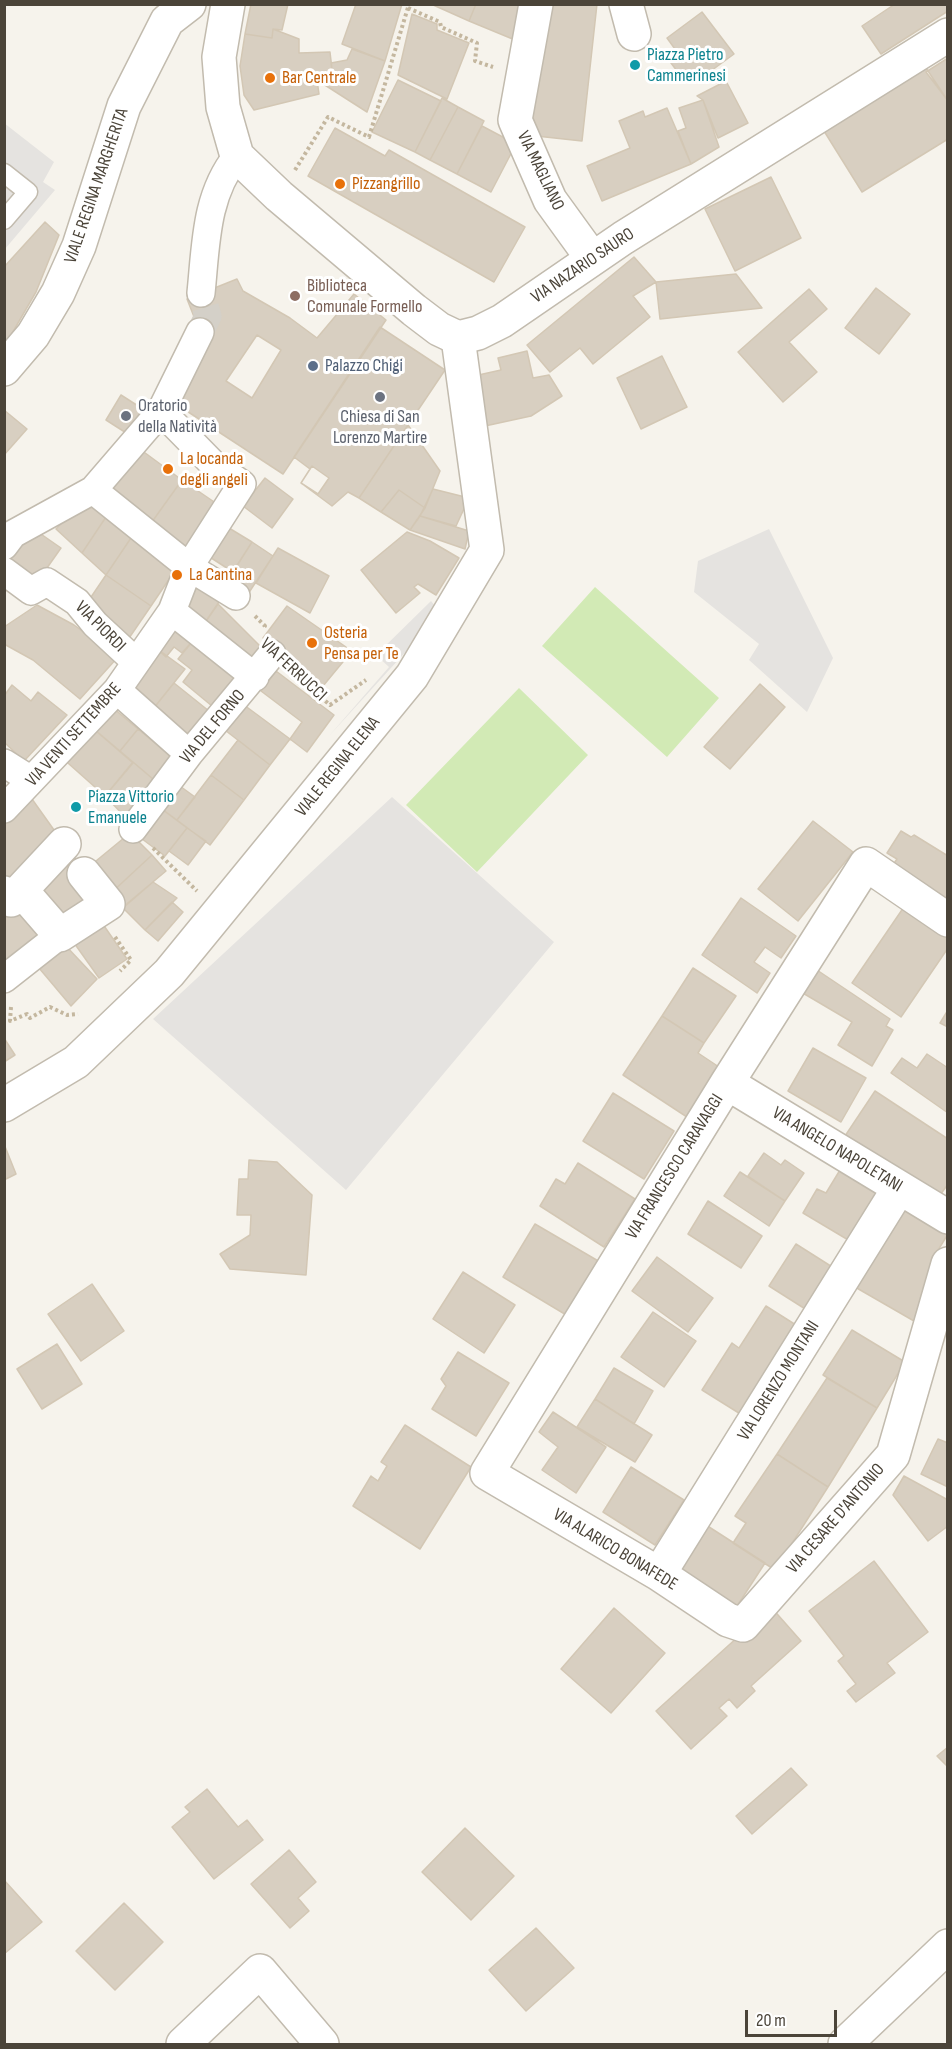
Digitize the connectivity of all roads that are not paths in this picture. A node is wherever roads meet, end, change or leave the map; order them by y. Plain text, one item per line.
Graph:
1 (189, 4) edge
2 (228, 4) edge
3 (536, 4) edge
4 (948, 35) edge
5 (237, 156) junction
6 (4, 173) edge
7 (4, 220) edge
8 (592, 258) junction
9 (201, 293) tunnel mouth
10 (200, 332) tunnel mouth
11 (458, 338) junction
12 (7, 360) edge
13 (161, 411) junction
14 (93, 490) junction
15 (4, 546) edge
16 (189, 567) junction
17 (4, 571) edge
18 (236, 596) road end
19 (172, 611) junction
20 (272, 654) road end
21 (136, 662) junction
22 (255, 677) junction
23 (117, 690) junction
24 (189, 754) junction
25 (4, 763) edge
26 (31, 780) junction
27 (4, 809) edge
28 (133, 829) road end
29 (64, 844) dead end
30 (84, 874) dead end
31 (13, 892) edge
32 (948, 920) edge
33 (60, 935) junction
34 (8, 991) edge
35 (727, 1083) junction
36 (4, 1105) edge
37 (899, 1188) junction
38 (948, 1217) edge
39 (948, 1264) edge
40 (487, 1473) joint
41 (659, 1574) junction
42 (743, 1625) joint
43 (948, 1946) edge
44 (183, 2044) edge
45 (322, 2044) edge
46 (844, 2044) edge

1 - 12 street, VIALE REGINA MARGHERITA
2 - 5 street
3 - 8 street, VIA MAGLIANO
4 - 8 street, VIA NAZARIO SAURO
5 - 9 street
5 - 11 street
6 - 7 lane
8 - 11 street, VIA NAZARIO SAURO
10 - 13 street
11 - 36 street, VIALE REGINA ELENA
13 - 14 street
13 - 16 street, VIA VENTI SETTEMBRE
14 - 15 street
14 - 16 street
16 - 18 street
16 - 19 street, VIA VENTI SETTEMBRE
17 - 21 street, VIA PIORDI
19 - 21 street, VIA VENTI SETTEMBRE
19 - 22 street
20 - 22 street, VIA DEL FORNO
21 - 23 street, VIA VENTI SETTEMBRE
22 - 24 street, VIA DEL FORNO
23 - 24 street
23 - 26 street, VIA VENTI SETTEMBRE
24 - 28 street, VIA DEL FORNO
25 - 26 street
26 - 27 street, VIA VENTI SETTEMBRE
29 - 31 street
30 - 33 street
31 - 33 street
32 - 35 street, VIA FRANCESCO CARAVAGGI
33 - 34 street
35 - 37 street, VIA ANGELO NAPOLETANI
35 - 40 street, VIA FRANCESCO CARAVAGGI
37 - 38 street, VIA ANGELO NAPOLETANI
37 - 41 street, VIA LORENZO MONTANI
39 - 42 street, VIA CESARE D'ANTONIO
40 - 41 street, VIA ALARICO BONAFEDE
41 - 42 street, VIA ALARICO BONAFEDE
43 - 46 street
44 - 45 street

